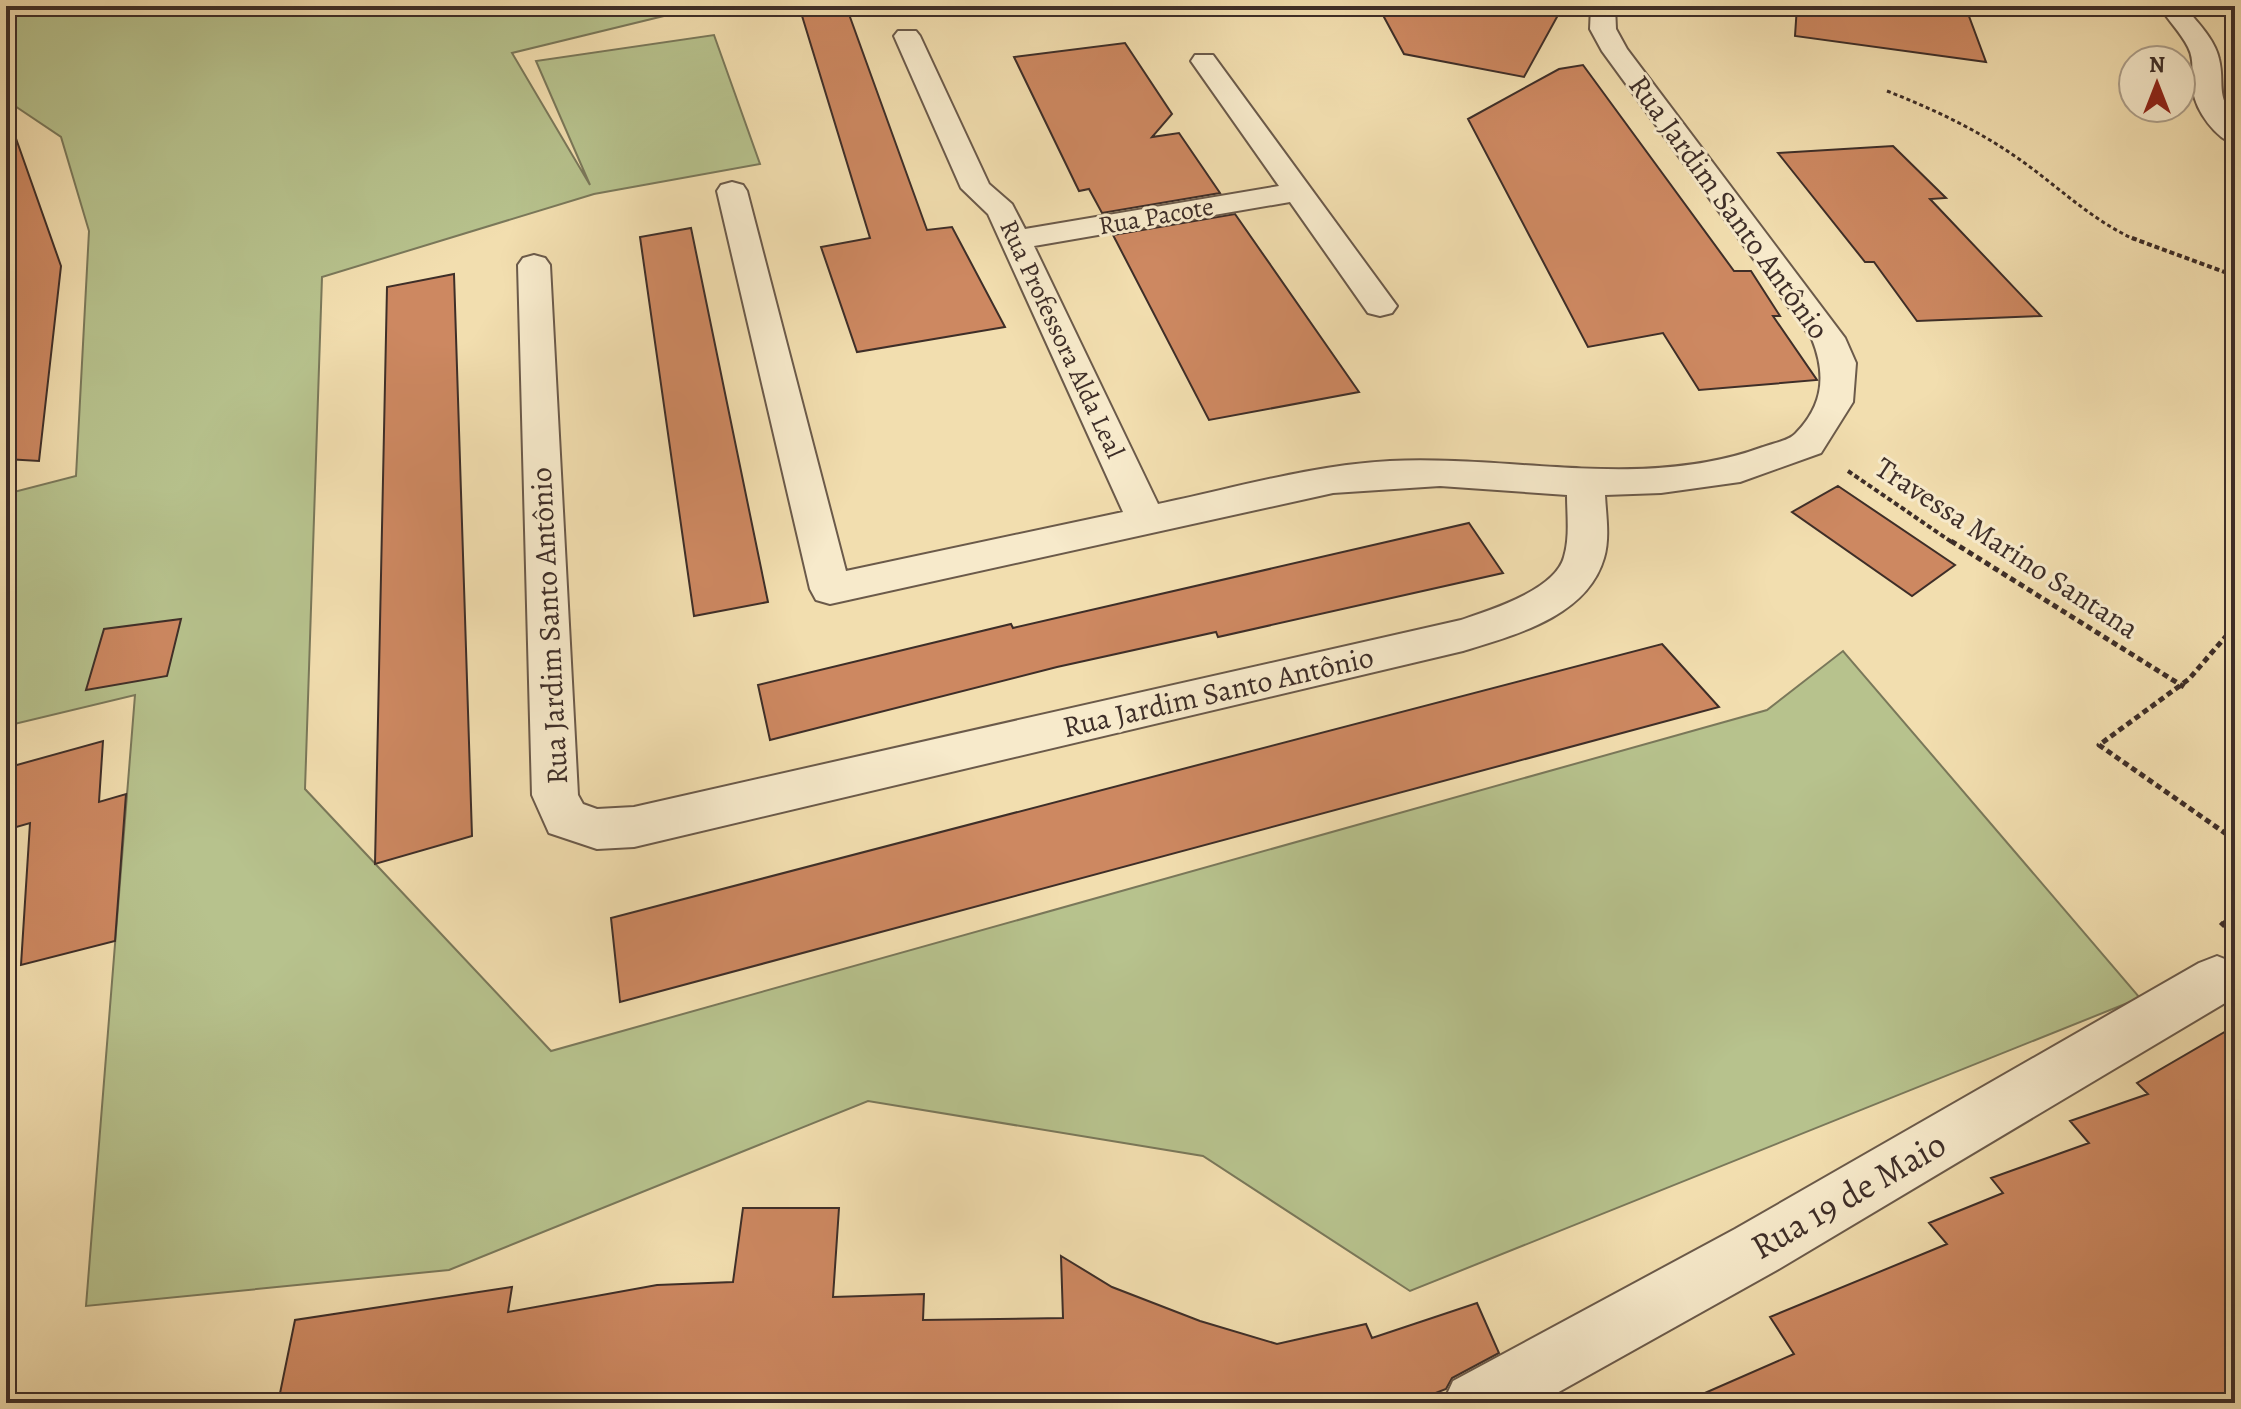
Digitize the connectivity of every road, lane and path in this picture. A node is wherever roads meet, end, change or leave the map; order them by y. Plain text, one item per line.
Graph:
1 (1603, 6) edge
2 (2171, 6) edge
3 (907, 36) dead end
4 (1204, 61) dead end
5 (1887, 91) dead end
6 (2235, 135) edge
7 (732, 191) dead end
8 (1296, 192) junction
9 (1016, 240) junction
10 (534, 265) dead end
11 (2235, 276) edge
12 (1380, 306) dead end
13 (1808, 444) junction
14 (1586, 483) junction
15 (1146, 519) junction
16 (2234, 627) edge
17 (2184, 687) junction
18 (2235, 840) edge
19 (2217, 980) dead end
20 (1475, 1403) edge

1 - 13 street, Rua Jardim Santo Antônio
2 - 6 street
3 - 9 street, Rua Professora Alda Leal
4 - 8 street
5 - 11 path
7 - 15 street
8 - 9 street, Rua Pacote
8 - 12 street
9 - 15 street, Rua Professora Alda Leal
10 - 14 street, Rua Jardim Santo Antônio
13 - 14 street
13 - 17 path, Travessa Marino Santana
14 - 15 street
16 - 17 path
17 - 18 path
19 - 20 street, Rua 19 de Maio

